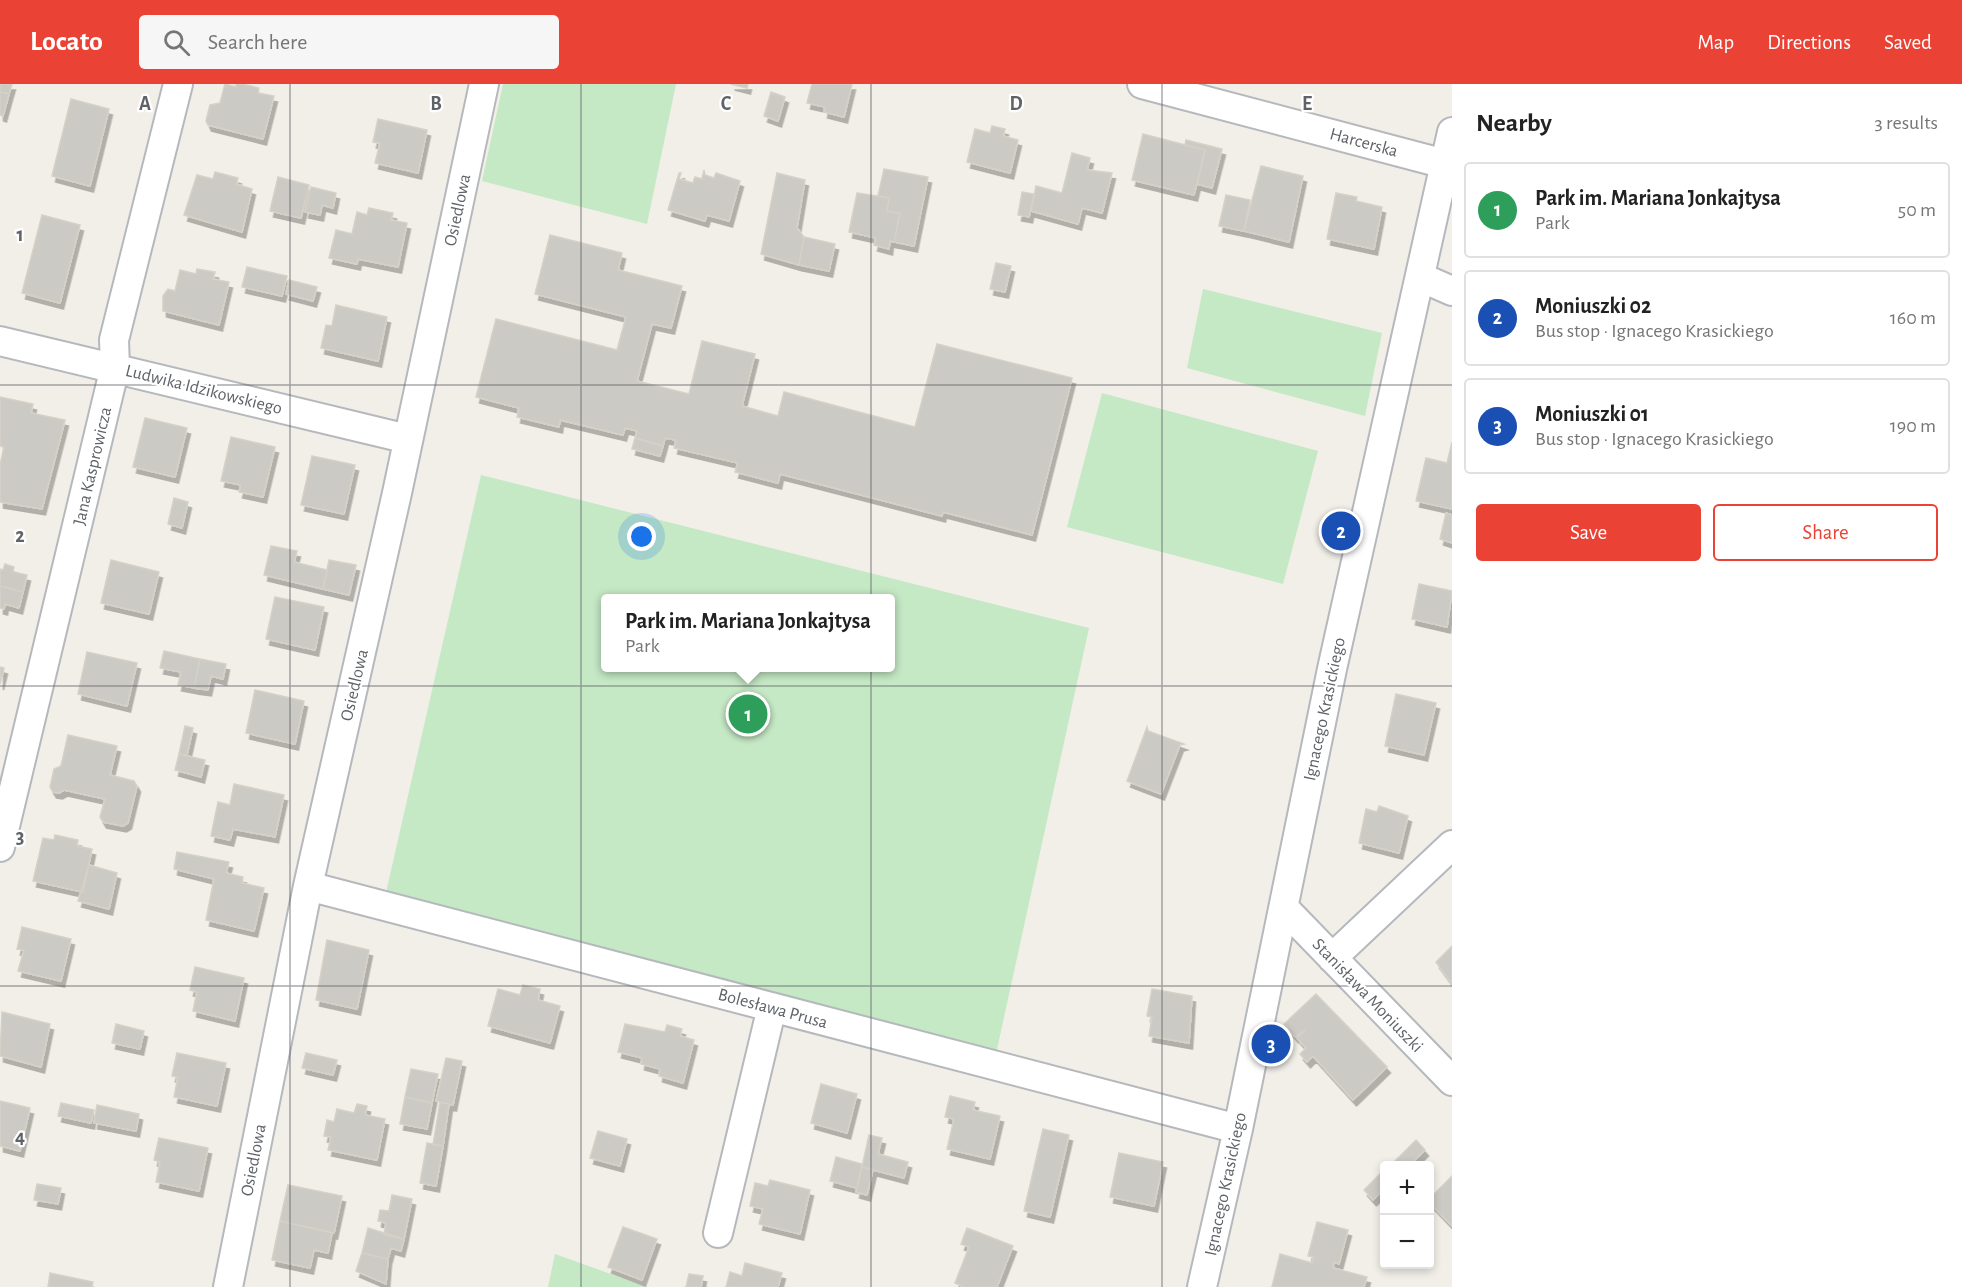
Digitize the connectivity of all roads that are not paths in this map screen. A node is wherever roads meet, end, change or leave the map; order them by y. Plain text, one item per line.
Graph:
1 (178, 84) edge
2 (484, 84) edge
3 (1142, 84) edge
4 (1452, 132) edge
5 (1446, 164) junction
6 (1420, 277) junction
7 (1452, 291) edge
8 (0, 341) edge
9 (115, 367) junction
10 (408, 439) junction
11 (1452, 845) edge
12 (0, 847) edge
13 (308, 886) junction
14 (1284, 908) junction
15 (1332, 958) junction
16 (772, 1007) junction
17 (1452, 1081) edge
18 (1238, 1129) junction
19 (718, 1233) dead end
20 (228, 1287) edge
21 (1202, 1287) edge

1 - 9 street, Jana Kasprowicza
2 - 10 street, Osiedlowa
3 - 5 street, Harcerska
4 - 5 street, Ignacego Krasickiego
5 - 6 street, Ignacego Krasickiego
6 - 7 street
6 - 14 street, Ignacego Krasickiego
8 - 9 street, Ludwika Idzikowskiego
9 - 10 street, Ludwika Idzikowskiego
9 - 12 street, Jana Kasprowicza
10 - 13 street, Osiedlowa
11 - 15 street
13 - 16 street, Bolesława Prusa
13 - 20 street, Osiedlowa
14 - 15 street, Stanisława Moniuszki
14 - 18 street, Ignacego Krasickiego
15 - 17 street, Stanisława Moniuszki
16 - 18 street, Bolesława Prusa
16 - 19 street
18 - 21 street, Ignacego Krasickiego

